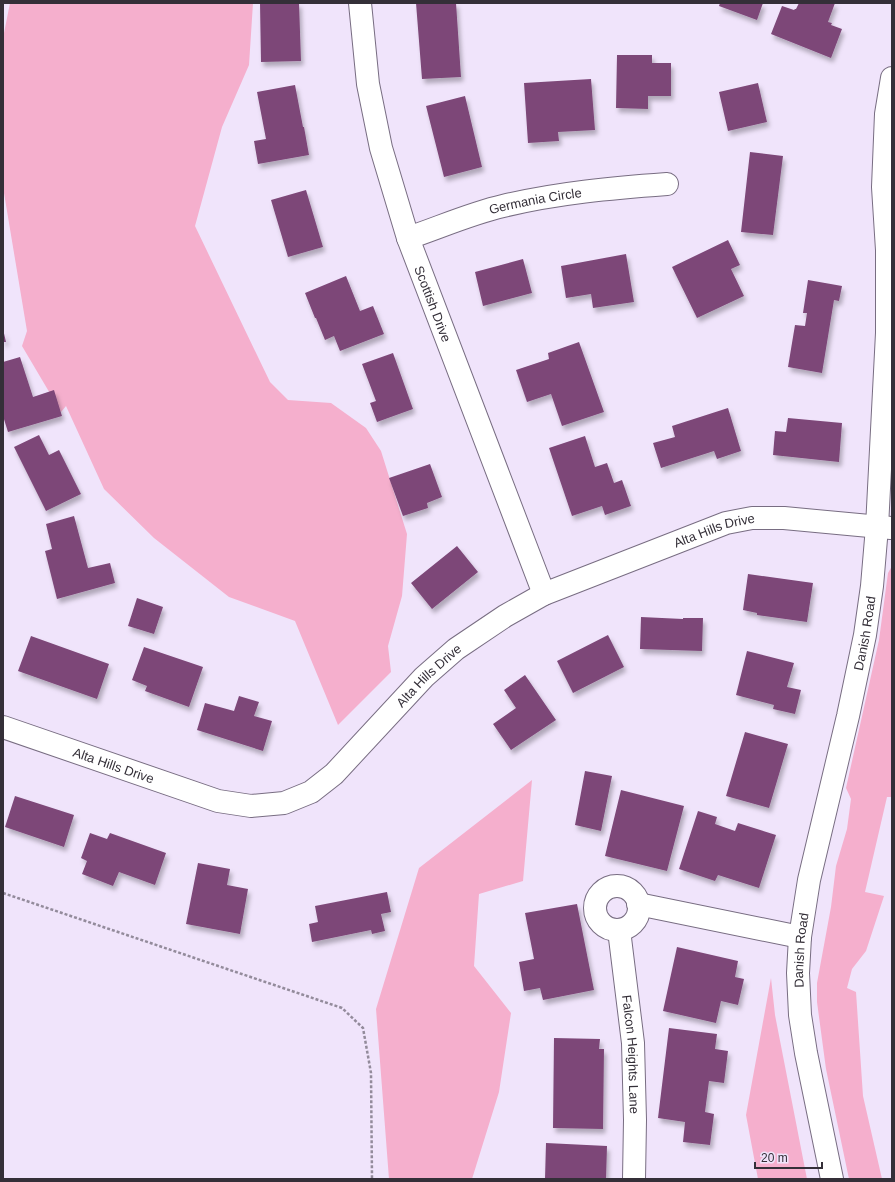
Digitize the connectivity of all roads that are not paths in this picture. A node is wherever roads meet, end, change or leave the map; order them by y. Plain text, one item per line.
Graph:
1 (360, 3) edge
2 (892, 78) edge
3 (667, 184) dead end
4 (408, 238) junction
5 (885, 528) edge
6 (544, 594) junction
7 (3, 727) edge
8 (638, 904) junction
9 (619, 930) junction
10 (800, 937) junction
11 (634, 1179) edge
12 (832, 1179) edge

1 - 4 street, Scottish Drive
2 - 5 street, Danish Road
3 - 4 street, Germania Circle
4 - 6 street, Scottish Drive
5 - 6 street, Alta Hills Drive
5 - 10 street, Danish Road
6 - 7 street, Alta Hills Drive
8 - 9 street
8 - 9 street
8 - 10 street
9 - 11 street, Falcon Heights Lane
10 - 12 street, Danish Road

